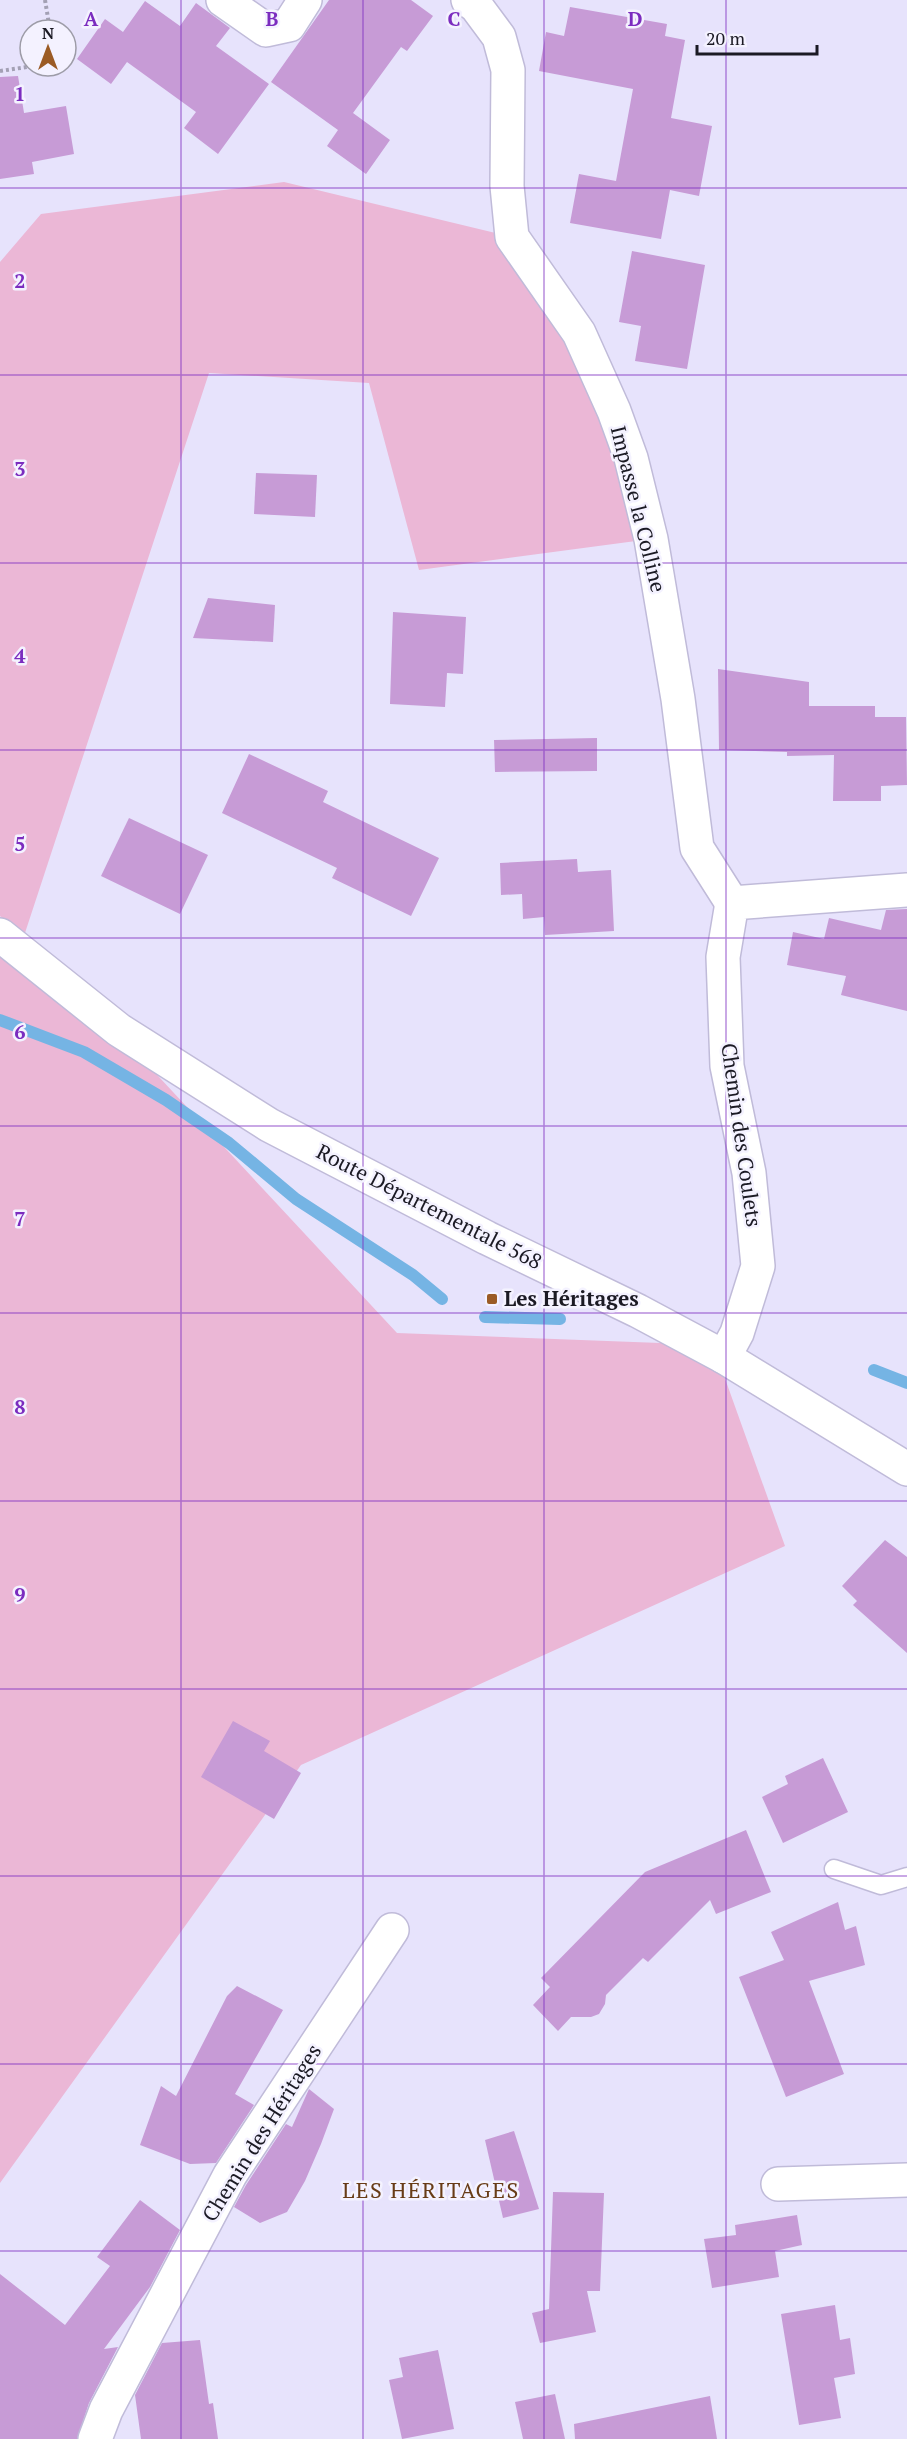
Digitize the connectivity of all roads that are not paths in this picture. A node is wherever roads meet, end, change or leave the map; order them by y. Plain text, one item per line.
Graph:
1 (223, 0) edge
2 (305, 0) edge
3 (468, 0) edge
4 (907, 890) edge
5 (732, 903) junction
6 (0, 935) edge
7 (724, 1357) junction
8 (907, 1469) edge
9 (834, 1869) dead end
10 (907, 1877) edge
11 (392, 1930) dead end
12 (907, 2180) edge
13 (778, 2184) dead end
14 (95, 2439) edge

1 - 2 street
3 - 5 street, Impasse la Colline
4 - 5 street
5 - 7 street, Chemin des Coulets
6 - 7 street, Route Départementale 568
7 - 8 street, Route Départementale 568
9 - 10 lane
11 - 14 street, Chemin des Héritages
12 - 13 street

